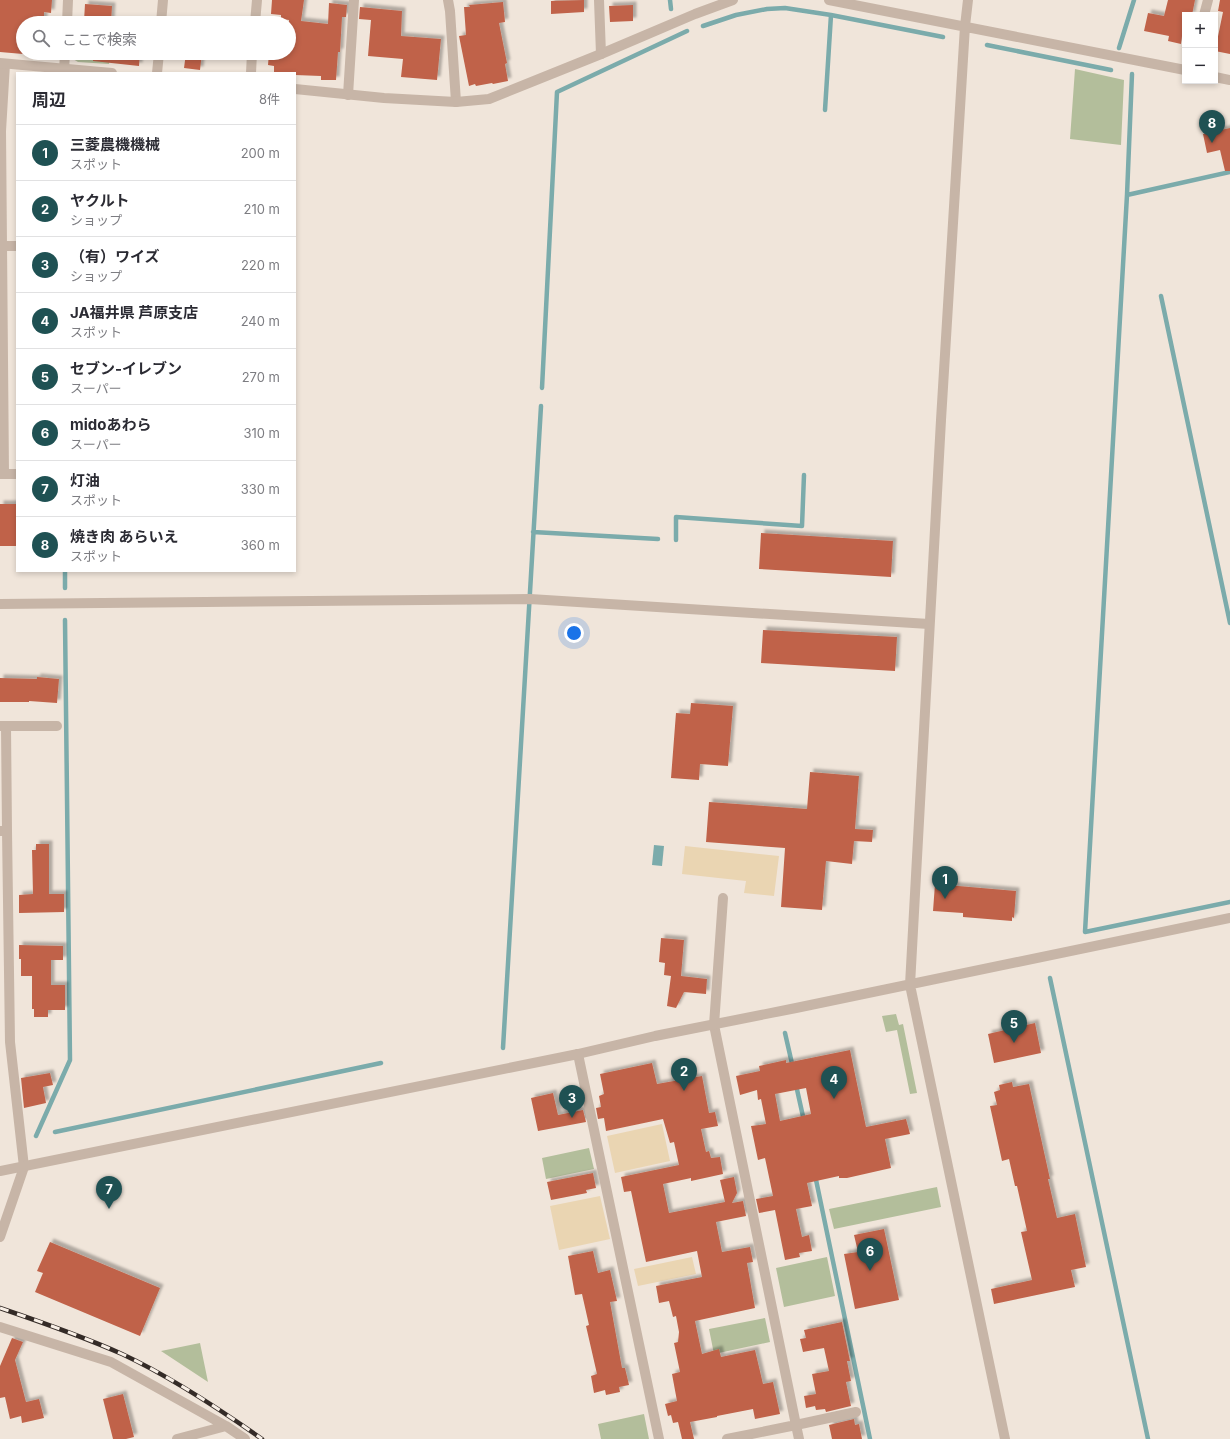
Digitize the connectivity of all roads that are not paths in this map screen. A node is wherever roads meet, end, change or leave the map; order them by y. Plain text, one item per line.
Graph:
1 (68, 0) edge
2 (163, 0) edge
3 (257, 0) edge
4 (354, 0) edge
5 (448, 0) edge
6 (599, 0) edge
7 (732, 0) edge
8 (829, 0) edge
9 (968, 0) edge
10 (1208, 0) edge
11 (1205, 12) edge
12 (67, 16) edge
13 (162, 16) edge
14 (256, 16) edge
15 (965, 26) junction
16 (601, 54) junction
17 (65, 60) edge
18 (158, 60) edge
19 (252, 60) edge
20 (2, 63) edge
21 (1182, 69) edge
22 (64, 70) junction
23 (96, 72) edge
24 (157, 72) edge
25 (251, 72) edge
26 (1218, 77) edge
27 (1230, 80) edge
28 (296, 89) edge
29 (348, 95) junction
30 (456, 102) junction
31 (1, 131) edge
32 (1, 246) edge
33 (16, 246) edge
34 (2, 474) edge
35 (16, 474) edge
36 (0, 604) edge
37 (929, 624) junction
38 (3, 726) edge
39 (57, 726) dead end
40 (3, 831) edge
41 (723, 898) dead end
42 (1230, 918) edge
43 (910, 985) junction
44 (714, 1025) junction
45 (5, 1042) edge
46 (578, 1054) junction
47 (24, 1167) junction
48 (0, 1171) edge
49 (0, 1237) edge
50 (0, 1328) edge
51 (856, 1412) dead end
52 (796, 1425) junction
53 (226, 1426) junction
54 (177, 1439) edge
55 (245, 1439) edge
56 (659, 1439) edge
57 (726, 1439) edge
58 (799, 1439) edge
59 (1005, 1439) edge

1 - 12 street
2 - 13 street
3 - 14 street
4 - 29 street
5 - 30 street
6 - 16 street
7 - 16 street
8 - 15 street
9 - 15 street
10 - 11 street
15 - 21 street
15 - 37 street
16 - 30 street
17 - 22 street
18 - 24 street
19 - 25 street
20 - 22 street
20 - 31 street
22 - 23 street
26 - 27 street
28 - 29 street
29 - 30 street
31 - 32 street
32 - 33 street
32 - 34 street
34 - 35 street
36 - 37 street
37 - 43 street
38 - 39 street
38 - 40 street
40 - 45 street
41 - 44 street
42 - 43 street
43 - 44 street
43 - 59 street
44 - 46 street
44 - 52 street
45 - 47 street
46 - 47 street
46 - 56 street
47 - 48 street
47 - 49 street
50 - 53 street
51 - 52 street
52 - 57 street
52 - 58 street
53 - 54 street
53 - 55 street

